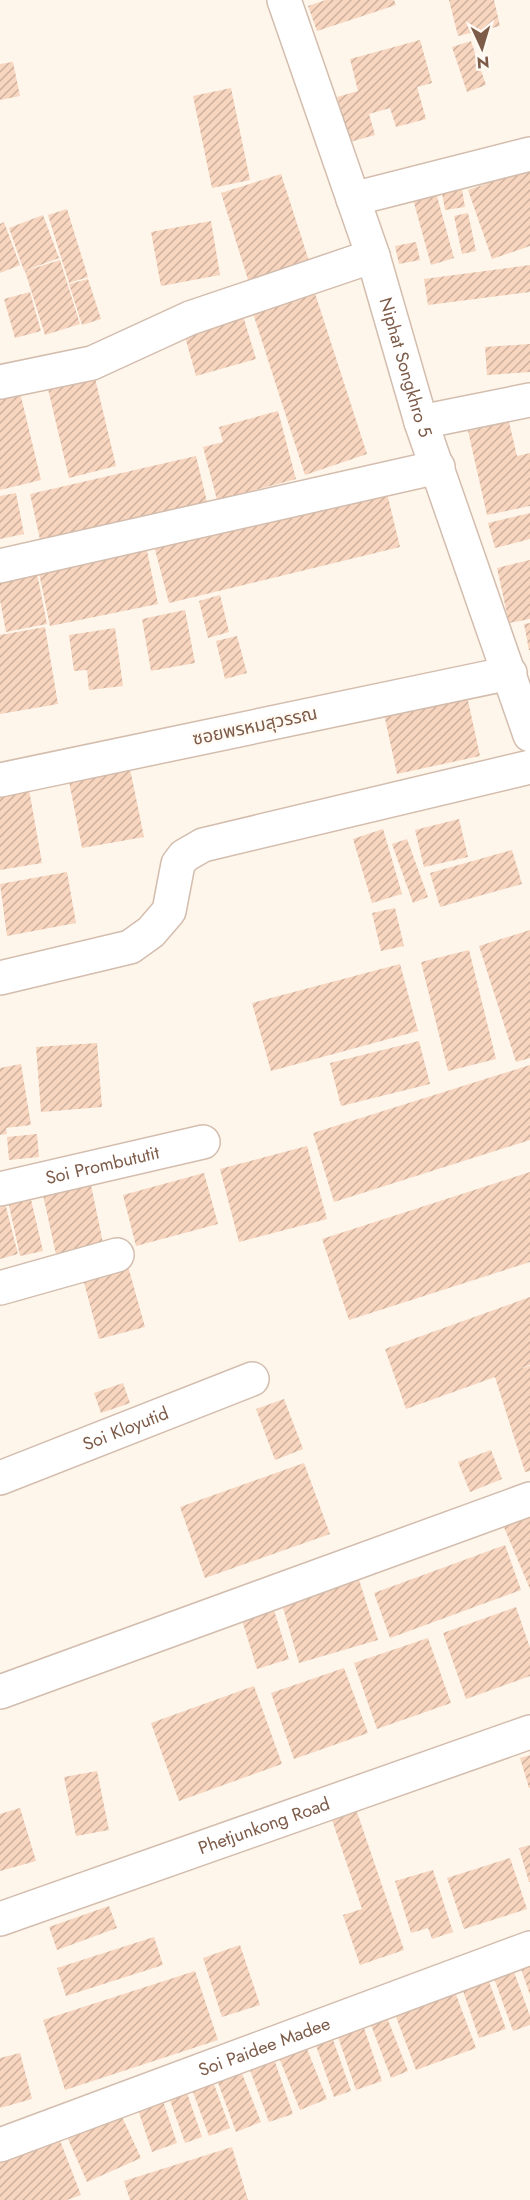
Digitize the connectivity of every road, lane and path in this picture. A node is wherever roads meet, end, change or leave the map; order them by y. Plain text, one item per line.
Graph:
1 (284, 0) edge
2 (530, 154) edge
3 (353, 199) junction
4 (373, 256) junction
5 (0, 382) edge
6 (530, 400) edge
7 (421, 422) junction
8 (438, 467) junction
9 (0, 567) edge
10 (510, 673) junction
11 (530, 735) edge
12 (530, 766) edge
13 (0, 780) edge
14 (0, 978) edge
15 (203, 1142) dead end
16 (0, 1189) edge
17 (117, 1256) dead end
18 (0, 1288) edge
19 (252, 1379) dead end
20 (0, 1478) edge
21 (530, 1499) edge
22 (0, 1692) edge
23 (530, 1732) edge
24 (0, 1919) edge
25 (530, 1948) edge
26 (0, 2145) edge

1 - 3 street, Niphat Songkhro 5
2 - 3 street
3 - 4 street, Niphat Songkhro 5
4 - 5 street
4 - 7 street, Niphat Songkhro 5
6 - 7 street
7 - 8 street, Niphat Songkhro 5
8 - 9 street
8 - 10 street, Niphat Songkhro 5
10 - 11 street, Niphat Songkhro 5
10 - 13 street, ซอยพรหมสุวรรณ
12 - 14 street
15 - 16 street, Soi Prombututit
17 - 18 street
19 - 20 street, Soi Kloyutid
21 - 22 street
23 - 24 street, Phetjunkong Road
25 - 26 street, Soi Paidee Madee

